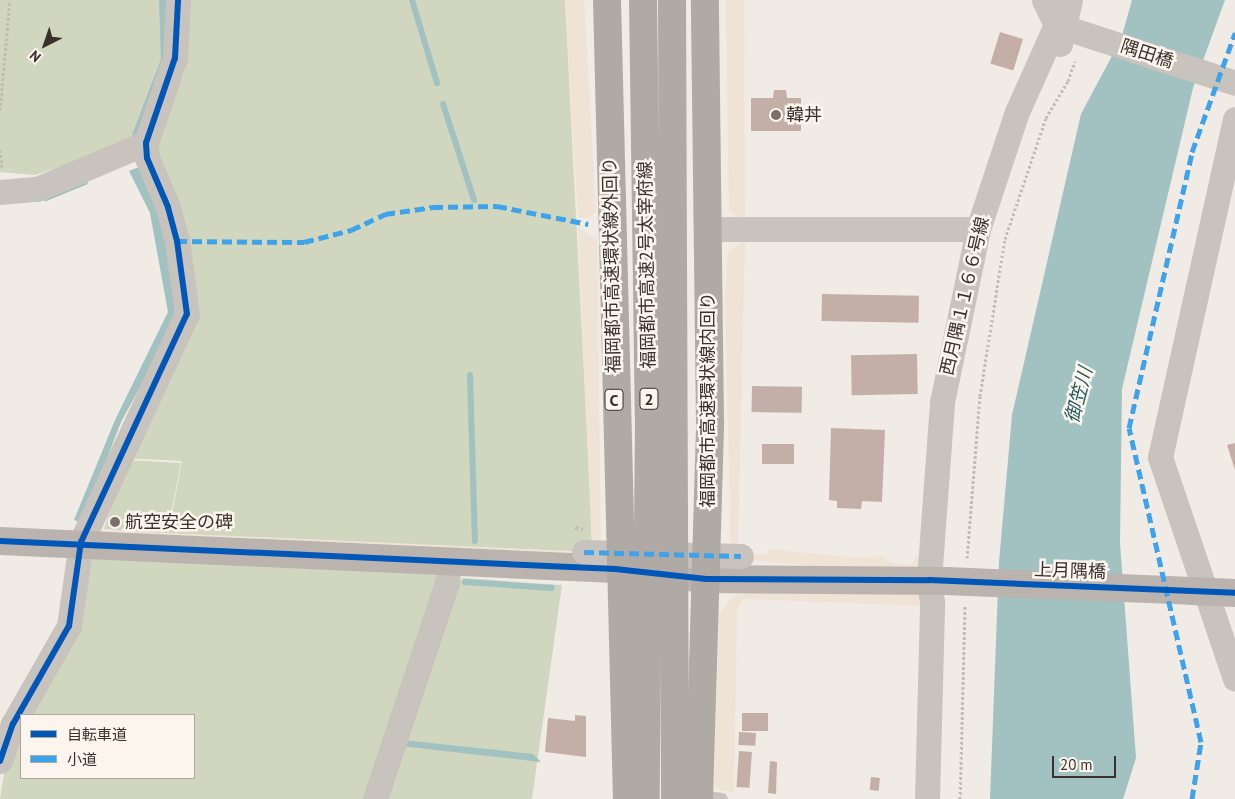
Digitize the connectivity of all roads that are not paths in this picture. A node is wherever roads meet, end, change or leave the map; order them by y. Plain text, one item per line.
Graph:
1 (178, 0) edge
2 (607, 0) edge
3 (644, 0) edge
4 (672, 0) edge
5 (705, 0) edge
6 (1044, 0) edge
7 (1070, 0) edge
8 (1058, 26) junction
9 (1235, 83) edge
10 (1235, 119) edge
11 (1010, 141) junction
12 (146, 143) junction
13 (0, 192) edge
14 (714, 229) dead end
15 (978, 229) junction
16 (0, 541) edge
17 (81, 542) junction
18 (584, 552) dead end
19 (742, 556) dead end
20 (449, 562) junction
21 (937, 581) junction
22 (1200, 591) junction
23 (1235, 593) edge
24 (1235, 679) edge
25 (0, 762) edge
26 (691, 798) edge
27 (375, 799) edge
28 (626, 799) edge
29 (646, 799) edge
30 (722, 799) edge
31 (927, 799) edge

1 - 12 street
2 - 28 highway, 福岡都市高速環状線外回り / C, bridge
3 - 29 highway, 福岡都市高速2号太宰府線 / 2, bridge
4 - 26 highway, 福岡都市高速2号太宰府線 / 2, bridge
5 - 26 highway, 福岡都市高速環状線内回り, bridge
6 - 8 street
7 - 11 street
8 - 9 street, 隅田橋, bridge
8 - 11 street, 西月隅１１６６号線
10 - 22 street
11 - 15 street, 西月隅１１６６号線
12 - 13 street
12 - 17 street
14 - 15 street
15 - 21 street, 西月隅１１６６号線
16 - 17 street, 上月隅橋
17 - 20 street, 上月隅橋
17 - 25 street
18 - 19 street, bridge
20 - 21 street, 上月隅橋
20 - 27 street
21 - 22 street, 上月隅橋, bridge
21 - 31 street, 西月隅１１６６号線
22 - 23 street, 上月隅橋
22 - 24 street
26 - 30 lane

